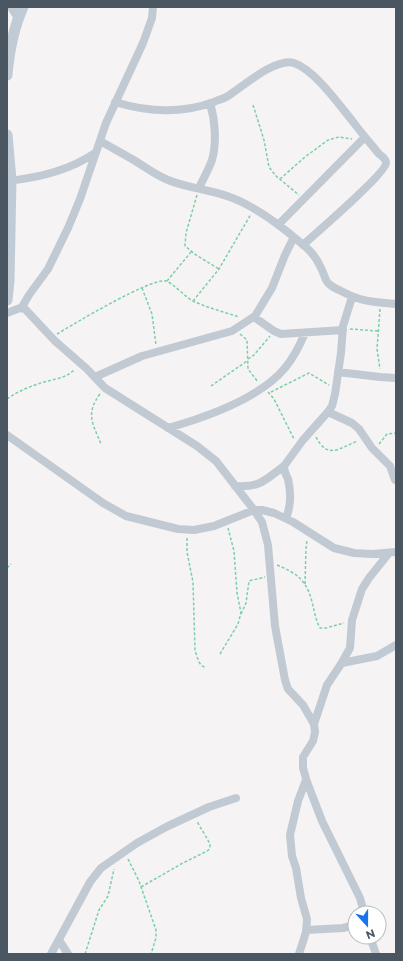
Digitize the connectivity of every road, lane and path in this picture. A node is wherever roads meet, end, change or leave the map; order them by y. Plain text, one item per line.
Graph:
1 (10, 7) edge
2 (23, 7) edge
3 (153, 7) edge
4 (18, 18) junction
5 (8, 46) edge
6 (7, 75) edge
7 (115, 102) junction
8 (210, 103) junction
9 (253, 105) dead end
10 (7, 135) edge
11 (363, 138) junction
12 (100, 141) junction
13 (96, 153) junction
14 (279, 179) junction
15 (9, 181) edge
16 (199, 188) junction
17 (304, 198) junction
18 (254, 209) junction
19 (278, 225) junction
20 (294, 237) junction
21 (304, 245) junction
22 (191, 252) junction
23 (8, 260) edge
24 (219, 269) junction
25 (167, 281) junction
26 (142, 288) junction
27 (352, 297) junction
28 (7, 300) edge
29 (193, 301) junction
30 (380, 303) junction
31 (396, 304) edge
32 (22, 308) junction
33 (7, 313) edge
34 (251, 318) junction
35 (234, 329) junction
36 (343, 330) junction
37 (274, 331) junction
38 (378, 332) junction
39 (305, 333) junction
40 (52, 338) junction
41 (156, 351) junction
42 (247, 360) junction
43 (80, 363) junction
44 (338, 372) junction
45 (95, 377) junction
46 (380, 377) junction
47 (396, 378) edge
48 (211, 386) dead end
49 (105, 388) junction
50 (336, 389) junction
51 (267, 390) junction
52 (7, 399) edge
53 (328, 412) junction
54 (168, 428) junction
55 (311, 430) junction
56 (396, 433) edge
57 (7, 435) edge
58 (365, 439) junction
59 (101, 444) dead end
60 (298, 446) junction
61 (374, 450) junction
62 (284, 466) junction
63 (396, 479) edge
64 (235, 486) junction
65 (396, 489) edge
66 (254, 510) junction
67 (286, 518) junction
68 (226, 522) junction
69 (187, 530) junction
70 (309, 532) junction
71 (392, 552) edge
72 (269, 562) junction
73 (11, 564) dead end
74 (7, 568) edge
75 (270, 576) junction
76 (305, 584) junction
77 (241, 614) junction
78 (352, 620) junction
79 (396, 645) edge
80 (220, 654) dead end
81 (342, 663) junction
82 (206, 668) dead end
83 (314, 724) junction
84 (306, 780) junction
85 (236, 798) dead end
86 (194, 814) junction
87 (128, 850) junction
88 (116, 866) dead end
89 (141, 887) junction
90 (362, 905) edge
91 (347, 926) edge
92 (307, 930) junction
93 (59, 940) junction
94 (51, 954) edge
95 (68, 954) edge
96 (85, 954) edge
97 (151, 954) edge
98 (299, 954) edge

1 - 4 street
2 - 4 street
3 - 7 street
4 - 5 street
5 - 6 street
7 - 8 street
7 - 12 street
8 - 11 street
8 - 16 street
9 - 14 path
10 - 15 street
11 - 14 path
11 - 17 street
11 - 21 street
12 - 13 street
12 - 16 street
13 - 15 street
13 - 32 street
14 - 17 path
15 - 23 street
16 - 18 street
16 - 22 path
17 - 19 street
18 - 19 street
18 - 24 path
19 - 20 street
20 - 21 street
20 - 34 street
21 - 27 street
22 - 24 path
22 - 25 path
23 - 28 street
24 - 29 path
25 - 26 path
25 - 29 path
26 - 40 path
26 - 41 path
27 - 30 street
27 - 36 street
29 - 34 path
30 - 31 street
30 - 38 path
32 - 33 street
32 - 40 street
34 - 35 street
34 - 37 street
35 - 41 street
35 - 42 path
36 - 38 path
36 - 39 street
36 - 44 street
37 - 39 street
37 - 42 path
38 - 46 path
39 - 51 street
40 - 43 street
41 - 45 street
42 - 48 path
42 - 51 path
43 - 45 street
43 - 52 path
44 - 46 street
44 - 50 street
45 - 49 street
46 - 47 street
49 - 54 street
49 - 59 path
50 - 51 path
50 - 53 street
51 - 54 street
51 - 60 path
53 - 55 street
53 - 58 street
54 - 64 street
55 - 58 path
55 - 60 street
56 - 61 path
57 - 69 street
58 - 61 street
60 - 62 street
61 - 63 street
62 - 64 street
62 - 67 street
63 - 65 street
64 - 66 street
66 - 67 street
66 - 68 street
66 - 72 street
67 - 70 street
68 - 69 street
68 - 77 path
69 - 82 path
70 - 71 street
70 - 76 path
71 - 78 street
72 - 75 street
72 - 76 path
73 - 74 path
75 - 77 path
75 - 83 street
76 - 78 path
77 - 80 path
78 - 81 street
79 - 81 street
81 - 83 street
83 - 84 street
84 - 90 street
84 - 92 street
85 - 86 street
86 - 87 street
86 - 89 path
87 - 89 path
87 - 93 street
88 - 96 path
89 - 97 path
91 - 92 street
92 - 98 street
93 - 94 street
93 - 95 street

